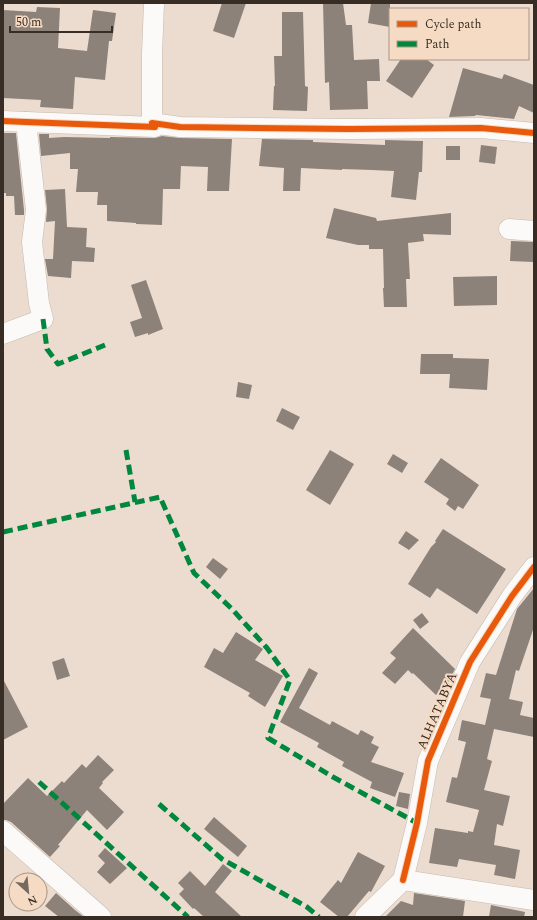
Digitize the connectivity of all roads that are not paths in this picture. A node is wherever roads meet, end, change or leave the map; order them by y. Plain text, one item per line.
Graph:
1 (154, 3) edge
2 (3, 121) edge
3 (26, 122) junction
4 (152, 123) junction
5 (534, 133) edge
6 (509, 229) dead end
7 (534, 231) edge
8 (3, 334) edge
9 (534, 568) edge
10 (3, 831) edge
11 (403, 880) junction
12 (534, 900) edge
13 (101, 917) edge
14 (365, 917) edge

1 - 4 street
2 - 3 street
3 - 4 street
3 - 8 street
4 - 5 street
6 - 7 street
9 - 11 street, ALHATABYA
10 - 13 street
11 - 12 street
11 - 14 street

